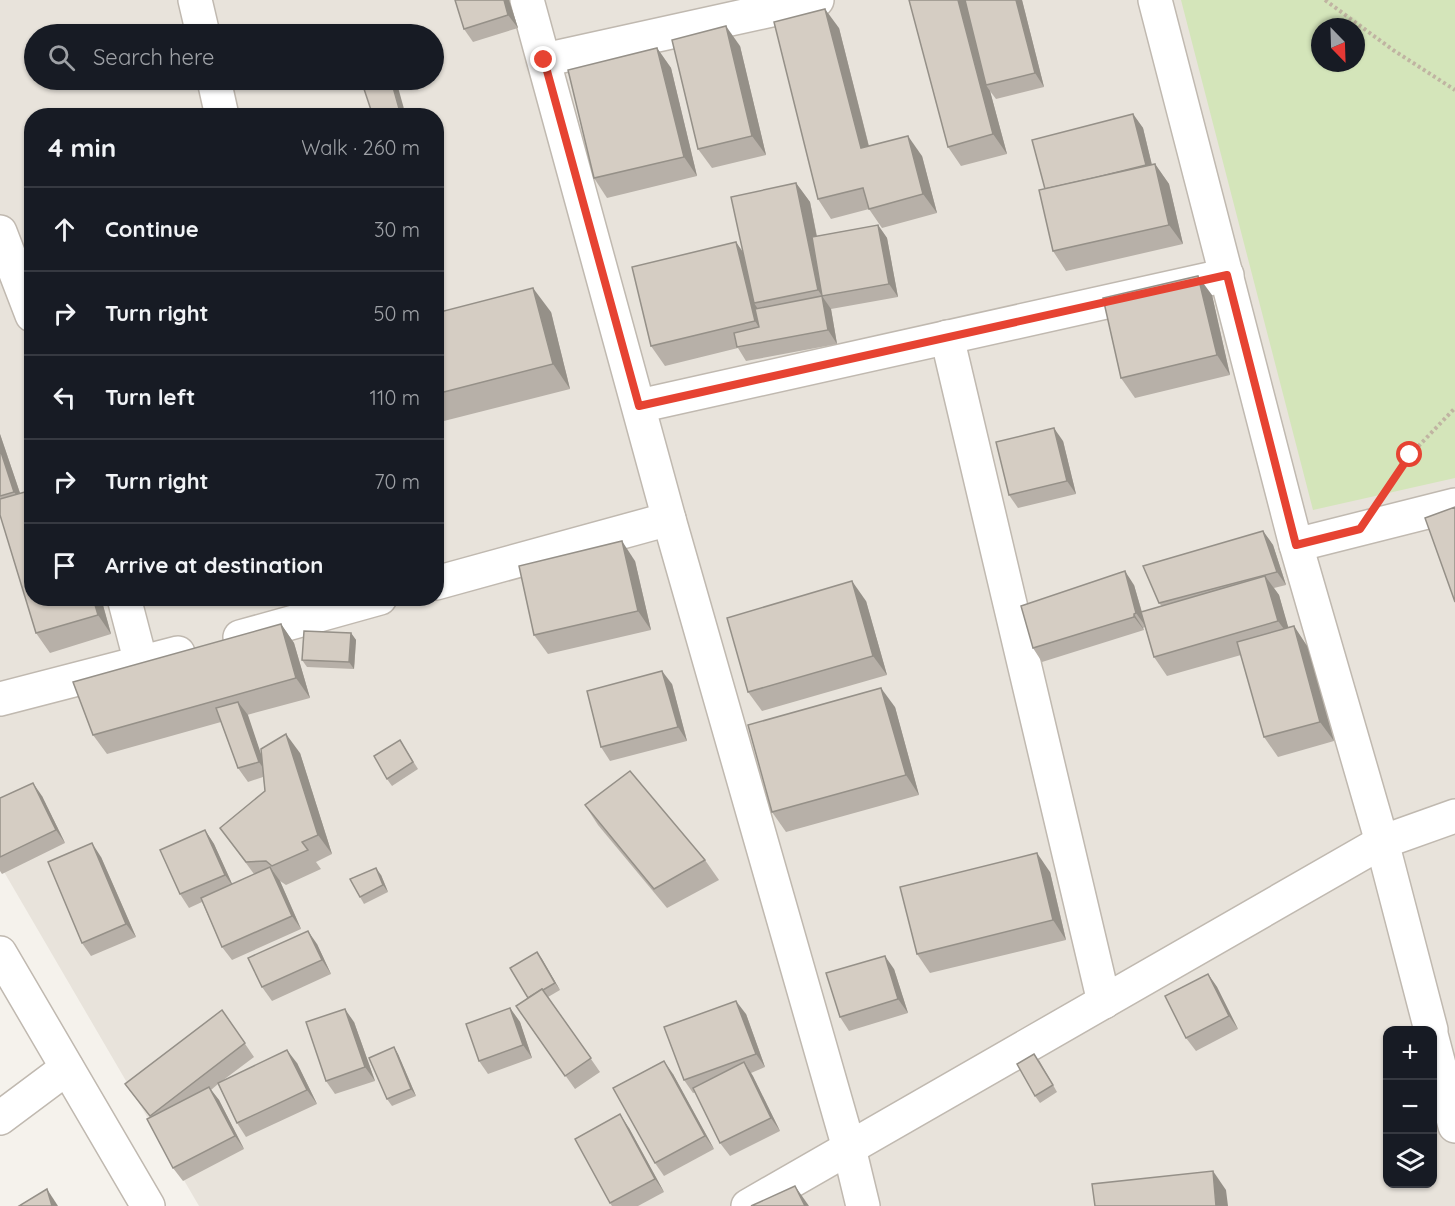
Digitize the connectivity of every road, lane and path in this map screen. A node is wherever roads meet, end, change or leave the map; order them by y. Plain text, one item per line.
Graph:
1 (195, 0) edge
2 (527, 0) edge
3 (817, 0) edge
4 (1155, 0) edge
5 (1325, 0) edge
6 (201, 24) edge
7 (544, 60) junction
8 (216, 90) edge
9 (1455, 90) edge
10 (220, 108) edge
11 (0, 232) edge
12 (1227, 275) junction
13 (24, 294) edge
14 (947, 337) junction
15 (639, 406) junction
16 (1455, 408) edge
17 (1455, 505) edge
18 (669, 519) junction
19 (1360, 529) junction
20 (1296, 545) junction
21 (444, 581) edge
22 (126, 606) edge
23 (331, 606) edge
24 (141, 663) junction
25 (0, 699) edge
26 (1455, 816) edge
27 (1382, 842) junction
28 (0, 953) edge
29 (1104, 1002) junction
30 (1430, 1026) edge
31 (1437, 1057) edge
32 (67, 1068) junction
33 (0, 1118) edge
34 (1455, 1126) edge
35 (849, 1148) junction
36 (148, 1206) edge
37 (748, 1206) edge
38 (863, 1206) edge

1 - 6 street
2 - 7 street
3 - 7 street
4 - 12 street
5 - 9 path
7 - 15 street
8 - 10 street
11 - 13 street
12 - 14 street
12 - 20 street
14 - 15 street
14 - 29 street
15 - 18 street
16 - 19 path
17 - 19 street
18 - 21 street
18 - 35 street
19 - 20 street
20 - 27 street
22 - 24 street
23 - 24 street
24 - 25 street
26 - 27 street
27 - 29 street
27 - 30 street
28 - 32 street
29 - 35 street
31 - 34 street
32 - 33 street
32 - 36 street
35 - 37 street
35 - 38 street

